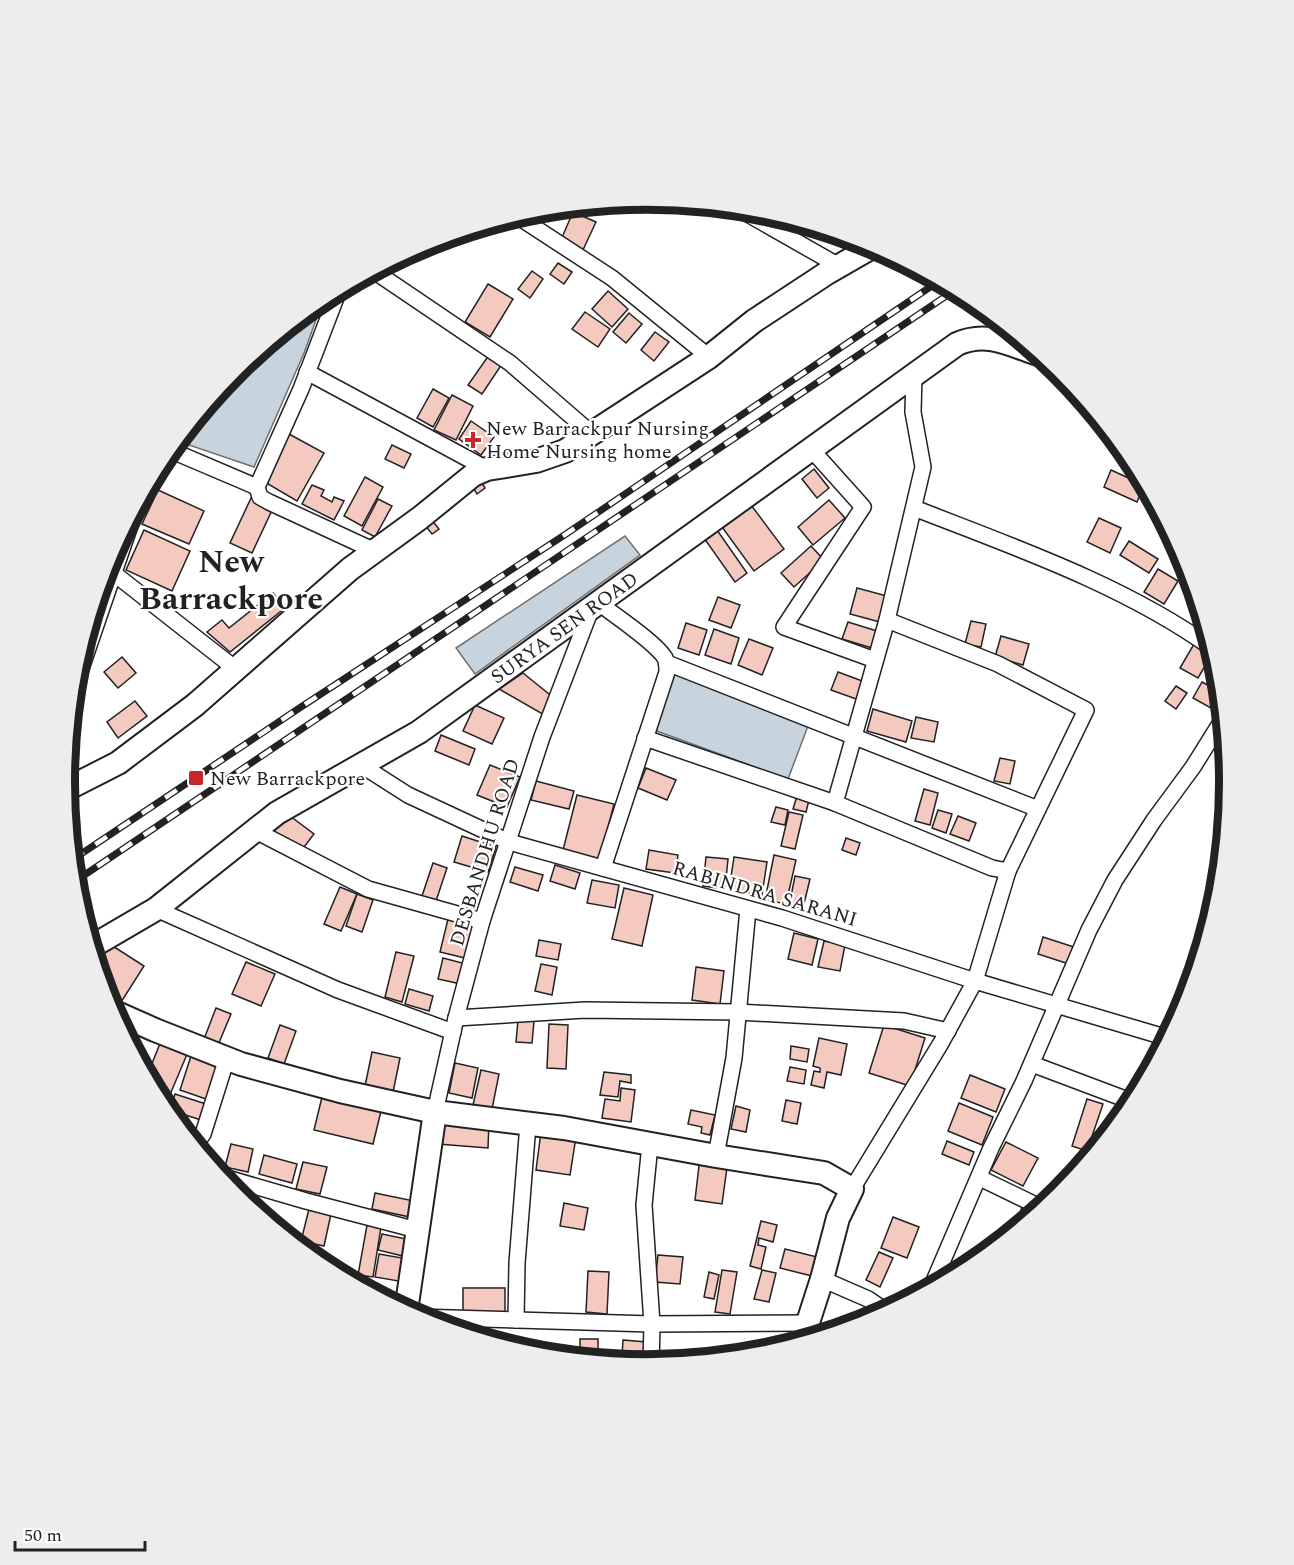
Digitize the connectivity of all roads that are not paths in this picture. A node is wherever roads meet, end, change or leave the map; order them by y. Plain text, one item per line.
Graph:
1 (761, 221) edge
2 (528, 223) edge
3 (862, 253) edge
4 (839, 266) junction
5 (381, 276) edge
6 (333, 304) edge
7 (1018, 348) edge
8 (709, 357) junction
9 (307, 372) junction
10 (914, 375) junction
11 (592, 434) junction
12 (811, 448) junction
13 (179, 454) edge
14 (487, 469) junction
15 (257, 487) junction
16 (914, 508) junction
17 (375, 551) junction
18 (115, 574) edge
19 (595, 606) junction
20 (887, 620) junction
21 (1202, 642) edge
22 (875, 660) junction
23 (667, 663) junction
24 (237, 670) junction
25 (1216, 730) edge
26 (854, 735) junction
27 (645, 738) junction
28 (362, 765) junction
29 (75, 785) edge
30 (835, 803) junction
31 (1038, 809) junction
32 (254, 830) junction
33 (509, 842) junction
34 (603, 868) junction
35 (1008, 871) junction
36 (156, 909) junction
37 (748, 909) junction
38 (483, 921) junction
39 (98, 943) edge
40 (975, 981) junction
41 (1057, 1004) junction
42 (738, 1012) junction
43 (126, 1017) edge
44 (455, 1025) junction
45 (948, 1031) junction
46 (1160, 1035) edge
47 (227, 1058) junction
48 (1032, 1064) junction
49 (1124, 1099) edge
50 (435, 1112) junction
51 (528, 1124) junction
52 (199, 1139) edge
53 (650, 1144) junction
54 (716, 1156) junction
55 (980, 1178) junction
56 (237, 1181) edge
57 (852, 1189) junction
58 (1033, 1204) edge
59 (417, 1230) junction
60 (936, 1276) edge
61 (822, 1279) junction
62 (407, 1302) edge
63 (878, 1306) edge
64 (447, 1318) edge
65 (516, 1320) junction
66 (652, 1324) junction
67 (804, 1332) edge
68 (651, 1354) edge

1 - 4 street
2 - 8 street
3 - 4 street
4 - 8 street
5 - 11 street
6 - 9 street
7 - 10 street, SURYA SEN ROAD
8 - 11 street
9 - 14 street
9 - 15 street
10 - 12 street, SURYA SEN ROAD
10 - 16 street
11 - 14 street
12 - 19 street, SURYA SEN ROAD
12 - 22 street
13 - 15 street
14 - 17 street
15 - 17 street
16 - 20 street
16 - 21 street
17 - 24 street
18 - 24 street
19 - 23 street
19 - 28 street, SURYA SEN ROAD
19 - 33 street, DESBANDHU ROAD
20 - 22 street
20 - 31 street
22 - 26 street
23 - 26 street
23 - 27 street
24 - 29 street
25 - 41 street
26 - 30 street
26 - 31 street
27 - 30 street
27 - 34 street
28 - 32 street, SURYA SEN ROAD
28 - 33 street, RABINDRA SARANI
30 - 35 street
31 - 35 street
32 - 36 street, SURYA SEN ROAD
32 - 38 street
33 - 34 street, RABINDRA SARANI
33 - 38 street, DESBANDHU ROAD
34 - 37 street, RABINDRA SARANI
35 - 40 street
36 - 39 street, SURYA SEN ROAD
36 - 44 street
37 - 40 street, RABINDRA SARANI
37 - 42 street
38 - 44 street, DESBANDHU ROAD
40 - 41 street, RABINDRA SARANI
40 - 45 street
41 - 46 street, RABINDRA SARANI
41 - 48 street
42 - 44 street
42 - 45 street
42 - 54 street
43 - 47 street
44 - 50 street, DESBANDHU ROAD
45 - 57 street
47 - 50 street
47 - 52 street
48 - 49 street
48 - 55 street
50 - 51 street
50 - 59 street
51 - 53 street
51 - 65 street
53 - 54 street
53 - 66 street
54 - 57 street
55 - 58 street
55 - 60 street
56 - 59 street
57 - 61 street
59 - 62 street
61 - 63 street
61 - 67 street
64 - 65 street
65 - 66 street
66 - 67 street
66 - 68 street

